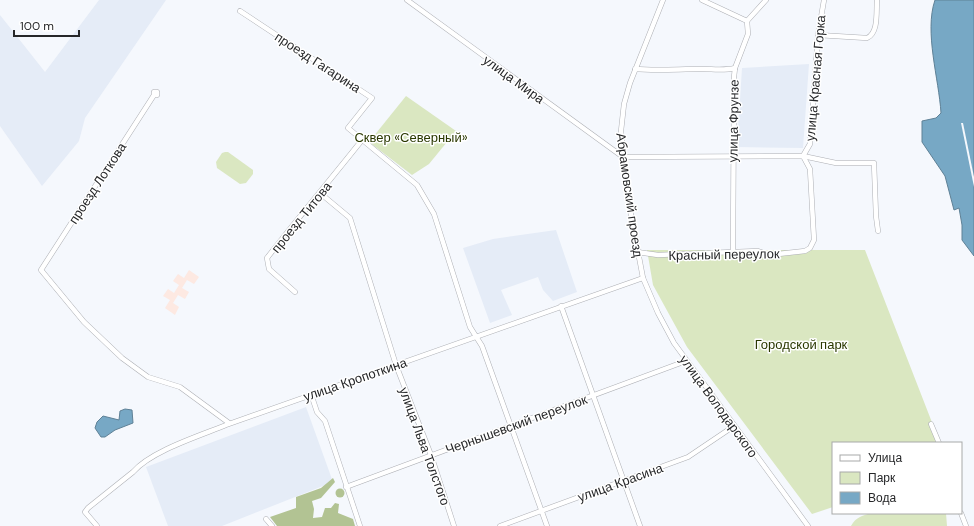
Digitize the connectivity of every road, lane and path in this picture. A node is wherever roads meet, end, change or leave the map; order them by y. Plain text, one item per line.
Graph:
1 (407, 0) edge
2 (663, 0) edge
3 (702, 0) edge
4 (766, 0) edge
5 (824, 0) edge
6 (876, 0) edge
7 (240, 11) dead end
8 (747, 20) junction
9 (818, 35) junction
10 (735, 68) junction
11 (635, 69) junction
12 (154, 95) dead end
13 (362, 140) junction
14 (623, 156) junction
15 (732, 156) junction
16 (803, 156) junction
17 (320, 193) junction
18 (878, 231) dead end
19 (810, 248) joint
20 (732, 251) junction
21 (637, 252) junction
22 (643, 278) junction
23 (295, 292) dead end
24 (561, 306) junction
25 (476, 337) junction
26 (686, 361) junction
27 (396, 365) junction
28 (311, 394) junction
29 (594, 395) junction
30 (227, 424) junction
31 (932, 424) dead end
32 (512, 426) junction
33 (734, 426) junction
34 (939, 442) edge
35 (430, 455) junction
36 (623, 481) junction
37 (346, 487) junction
38 (542, 510) junction
39 (961, 514) edge
40 (266, 518) dead end
41 (97, 526) edge
42 (272, 526) edge
43 (360, 526) edge
44 (454, 526) edge
45 (500, 526) edge
46 (547, 526) edge
47 (640, 526) edge
48 (808, 526) edge
49 (966, 526) edge

1 - 14 street, улица Мира
2 - 11 street, Абрамовский проезд
3 - 8 street
4 - 8 street
5 - 9 street, улица Красная Горка
6 - 9 street
7 - 13 street, проезд Гагарина
8 - 10 street, улица Фрунзе
9 - 16 street, улица Красная Горка
10 - 11 street
10 - 15 street, улица Фрунзе
11 - 14 street, Абрамовский проезд
12 - 30 street, проезд Лоткова
13 - 17 street, проезд Титова
13 - 25 street, проезд Гагарина
14 - 15 street
14 - 21 street, Абрамовский проезд
15 - 16 street
15 - 20 street, улица Фрунзе
16 - 18 street
16 - 19 street, улица Красная Горка
17 - 23 street, проезд Титова
17 - 27 street, улица Льва Толстого
19 - 20 street, Красный переулок
20 - 21 street, Красный переулок
21 - 22 street, Абрамовский проезд
22 - 24 street, улица Кропоткина
22 - 26 street, улица Володарского
24 - 25 street, улица Кропоткина
24 - 29 street
25 - 27 street, улица Кропоткина
25 - 32 street, проезд Гагарина
26 - 29 street, Чернышевский переулок
26 - 33 street, улица Володарского
27 - 28 street, улица Кропоткина
27 - 35 street, улица Льва Толстого
28 - 30 street, улица Кропоткина
28 - 37 street
29 - 32 street, Чернышевский переулок
29 - 36 street
30 - 41 street, улица Кропоткина
31 - 34 street
32 - 35 street, Чернышевский переулок
32 - 38 street, проезд Гагарина
33 - 36 street, улица Красина
33 - 48 street, улица Володарского
35 - 37 street, Чернышевский переулок
35 - 44 street, улица Льва Толстого
36 - 38 street, улица Красина
36 - 47 street
37 - 43 street
38 - 45 street, улица Красина
38 - 46 street, проезд Гагарина
39 - 49 street
40 - 42 street

